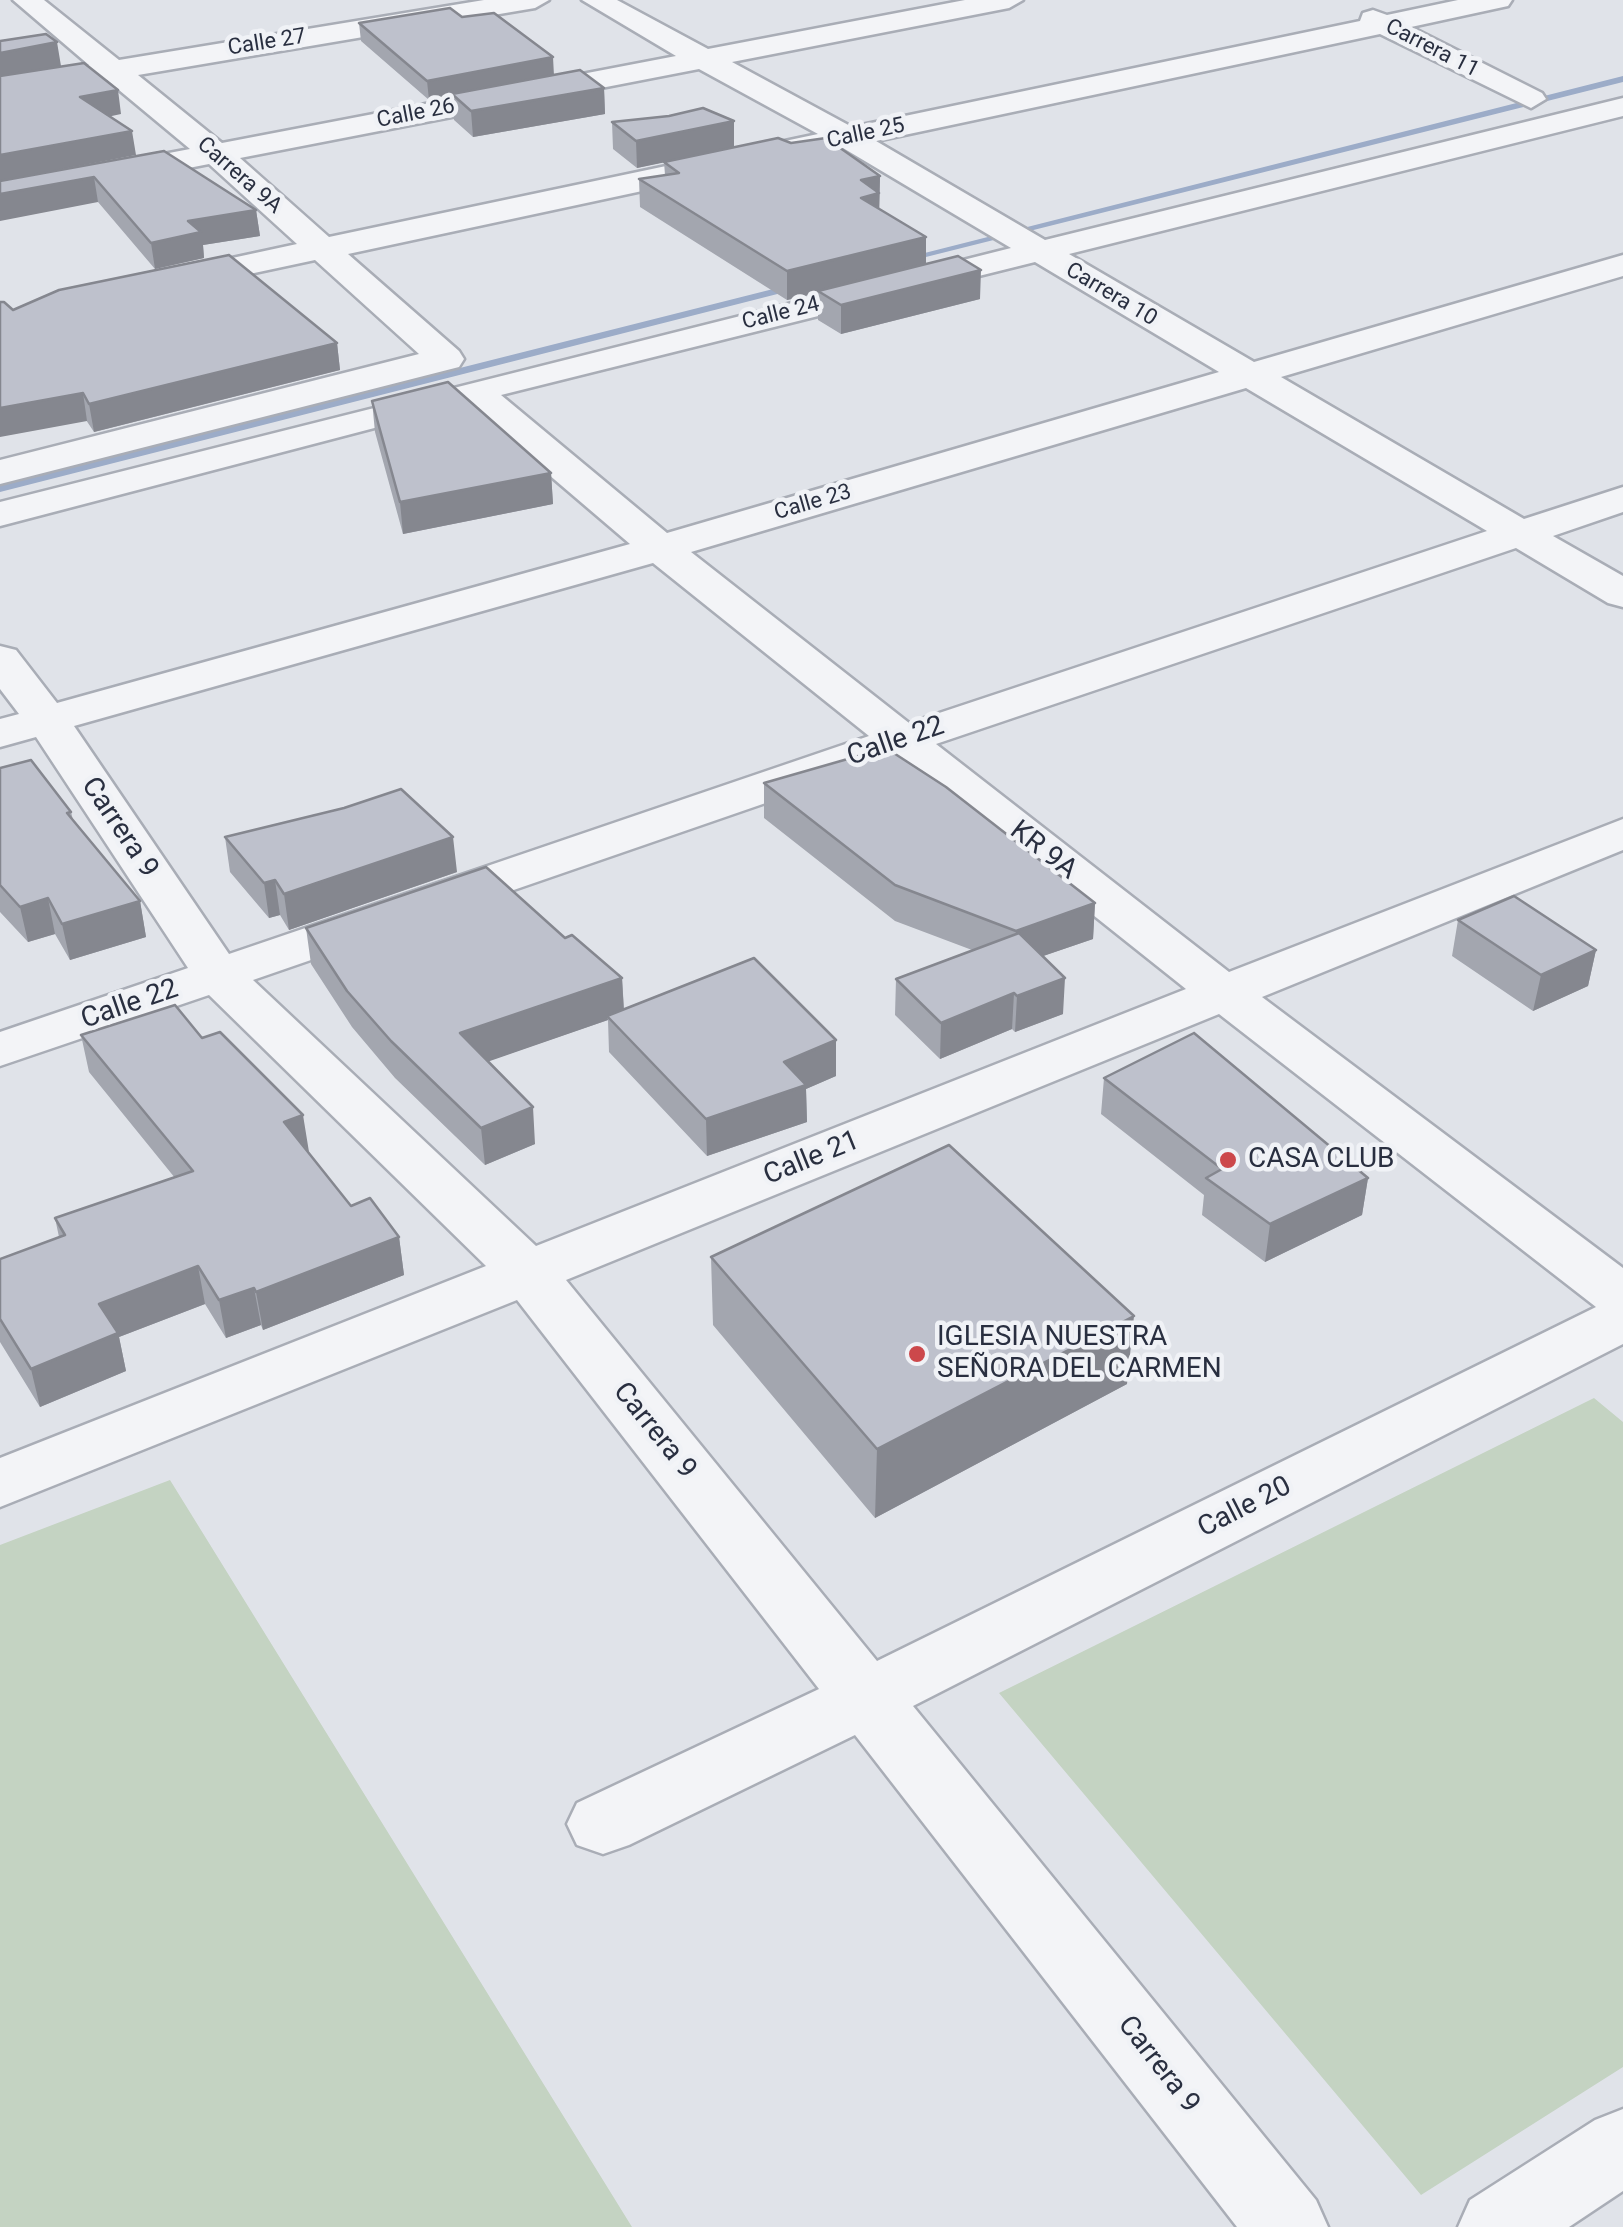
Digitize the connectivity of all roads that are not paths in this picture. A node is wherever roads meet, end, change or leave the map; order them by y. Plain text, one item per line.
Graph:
1 (28, 0) edge
2 (535, 0) edge
3 (596, 0) edge
4 (1009, 0) edge
5 (1332, 0) edge
6 (1498, 0) edge
7 (0, 5) edge
8 (1384, 24) junction
9 (707, 60) junction
10 (107, 69) junction
11 (1623, 78) edge
12 (0, 89) edge
13 (1532, 99) junction
14 (1613, 117) edge
15 (848, 138) junction
16 (214, 152) junction
17 (0, 195) edge
18 (1018, 238) junction
19 (942, 240) dead end
20 (321, 249) junction
21 (1623, 264) edge
22 (132, 288) edge
23 (468, 366) junction
24 (1246, 376) junction
25 (0, 472) edge
26 (1623, 499) edge
27 (0, 514) edge
28 (1515, 534) junction
29 (660, 548) junction
30 (1623, 594) edge
31 (0, 659) edge
32 (23, 726) edge
33 (902, 740) junction
34 (1623, 834) edge
35 (218, 975) junction
36 (1224, 994) junction
37 (0, 1050) edge
38 (528, 1272) junction
39 (1623, 1298) edge
40 (1623, 1319) edge
41 (0, 1484) edge
42 (866, 1698) junction
43 (602, 1824) dead end
44 (1623, 2146) edge
45 (1287, 2227) edge
46 (1500, 2227) edge

1 - 7 street
1 - 10 street, Carrera 9A
2 - 10 street, Calle 27
3 - 9 street, Carrera 10
4 - 9 street, Calle 26
5 - 8 street, Carrera 11
6 - 8 street, Calle 25
8 - 13 street, Carrera 11
8 - 15 street, Calle 25
9 - 15 street, Carrera 10
9 - 16 street, Calle 26
10 - 12 street, Calle 27
10 - 16 street, Carrera 9A
11 - 13 street, Calle 24
13 - 18 street, Calle 24
14 - 18 street, Calle 24
15 - 18 street, Carrera 10
15 - 20 street, Calle 25
16 - 17 street, Calle 26
16 - 20 street, Carrera 9A
18 - 19 street, Calle 24
18 - 23 street, Calle 24
18 - 24 street, Carrera 10
20 - 22 street, Calle 25
20 - 23 street, Carrera 9A
21 - 24 street, Calle 23
23 - 25 street, Calle 24
23 - 27 street, Calle 24
23 - 29 street, KR 9A
24 - 28 street, Carrera 10
24 - 29 street, Calle 23
26 - 28 street, Calle 22
28 - 30 street, Carrera 10
28 - 33 street, Calle 22
29 - 32 street, Calle 23
29 - 33 street, KR 9A
31 - 32 street, Carrera 9
32 - 35 street, Carrera 9
33 - 35 street, Calle 22
33 - 36 street, KR 9A
34 - 36 street, Calle 21
35 - 37 street, Calle 22
35 - 38 street, Carrera 9
36 - 38 street, Calle 21
36 - 39 street, KR 9A
38 - 41 street, Calle 21
38 - 42 street, Carrera 9
40 - 42 street, Calle 20
42 - 43 street, Calle 20
42 - 45 street, Carrera 9
44 - 46 street

